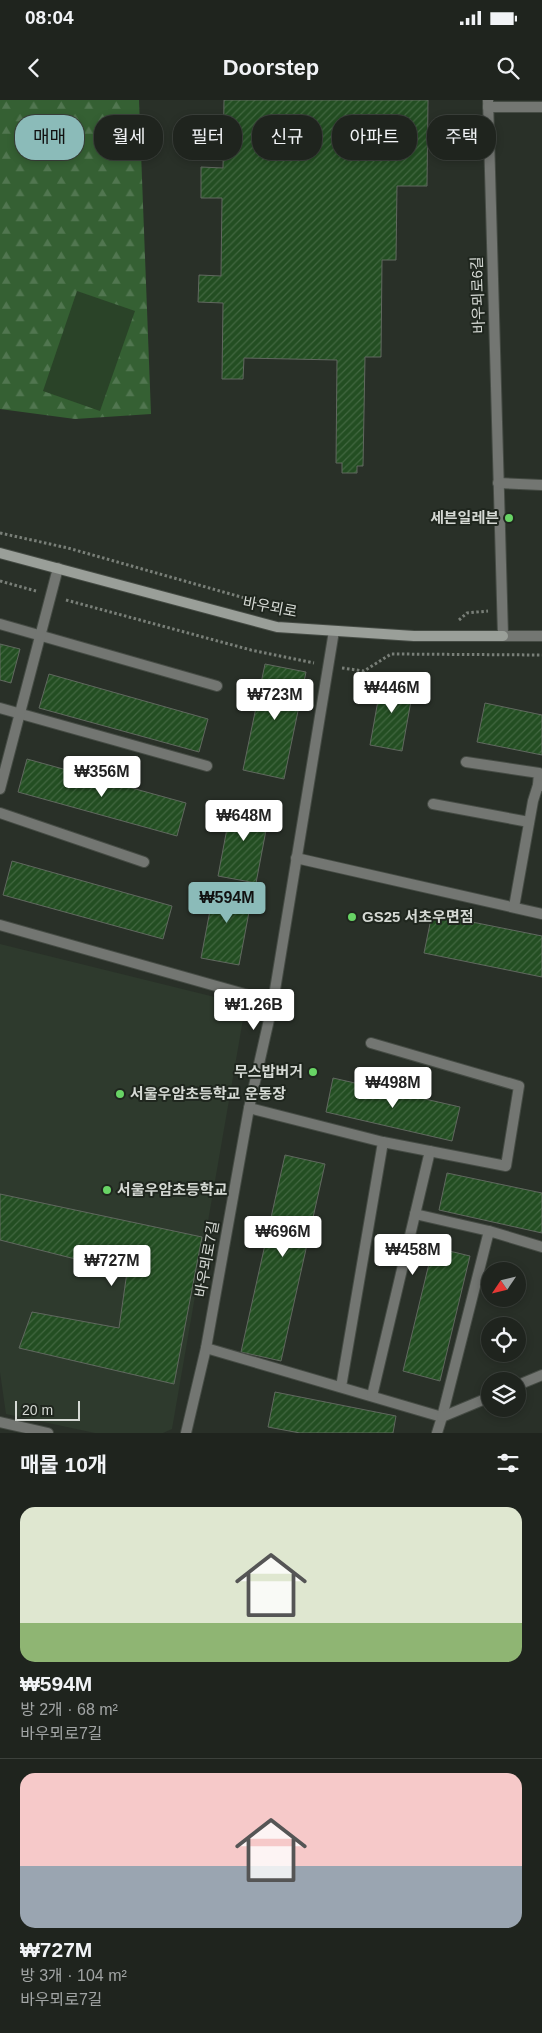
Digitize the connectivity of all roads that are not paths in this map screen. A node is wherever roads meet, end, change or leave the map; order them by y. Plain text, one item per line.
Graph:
1 (488, 103) edge
2 (542, 107) edge
3 (498, 483) junction
4 (542, 485) edge
5 (0, 553) edge
6 (58, 568) junction
7 (0, 624) edge
8 (334, 631) junction
9 (502, 636) junction
10 (542, 636) edge
11 (40, 637) junction
12 (217, 686) dead end
13 (0, 708) edge
14 (18, 713) junction
15 (466, 762) dead end
16 (207, 766) dead end
17 (540, 785) edge
18 (0, 789) edge
19 (433, 804) dead end
20 (0, 814) edge
21 (529, 822) junction
22 (296, 858) junction
23 (144, 862) dead end
24 (514, 907) junction
25 (542, 914) edge
26 (0, 925) edge
27 (273, 1002) junction
28 (371, 1043) dead end
29 (249, 1108) junction
30 (383, 1142) junction
31 (430, 1151) junction
32 (415, 1214) junction
33 (489, 1231) junction
34 (542, 1247) edge
35 (206, 1348) junction
36 (542, 1375) edge
37 (526, 1382) edge
38 (341, 1387) junction
39 (372, 1396) junction
40 (481, 1401) edge
41 (442, 1417) junction
42 (0, 1422) edge
43 (48, 1433) edge
44 (186, 1433) edge
45 (437, 1433) edge

1 - 2 street, 바우뫼로6길
1 - 3 street, 바우뫼로6길
3 - 4 street
3 - 9 street, 바우뫼로6길
5 - 6 street, 바우뫼로
6 - 8 street, 바우뫼로
6 - 11 street
7 - 11 street
8 - 9 street, 바우뫼로
8 - 22 street, 바우뫼로7길
9 - 10 street, 바우뫼로
11 - 12 street
11 - 14 street
13 - 14 street
14 - 16 street
14 - 18 street
15 - 17 street
17 - 21 street
19 - 21 street
20 - 23 street
21 - 24 street
22 - 24 street
22 - 27 street, 바우뫼로7길
24 - 25 street
26 - 27 street
27 - 29 street, 바우뫼로7길
28 - 31 street
29 - 30 street
29 - 35 street, 바우뫼로7길
30 - 31 street
30 - 38 street
31 - 32 street
32 - 33 street
32 - 39 street
33 - 34 street
33 - 41 street
35 - 38 street
35 - 44 street, 바우뫼로7길
36 - 37 street
38 - 39 street
39 - 41 street
40 - 41 street
41 - 45 street
42 - 43 street

